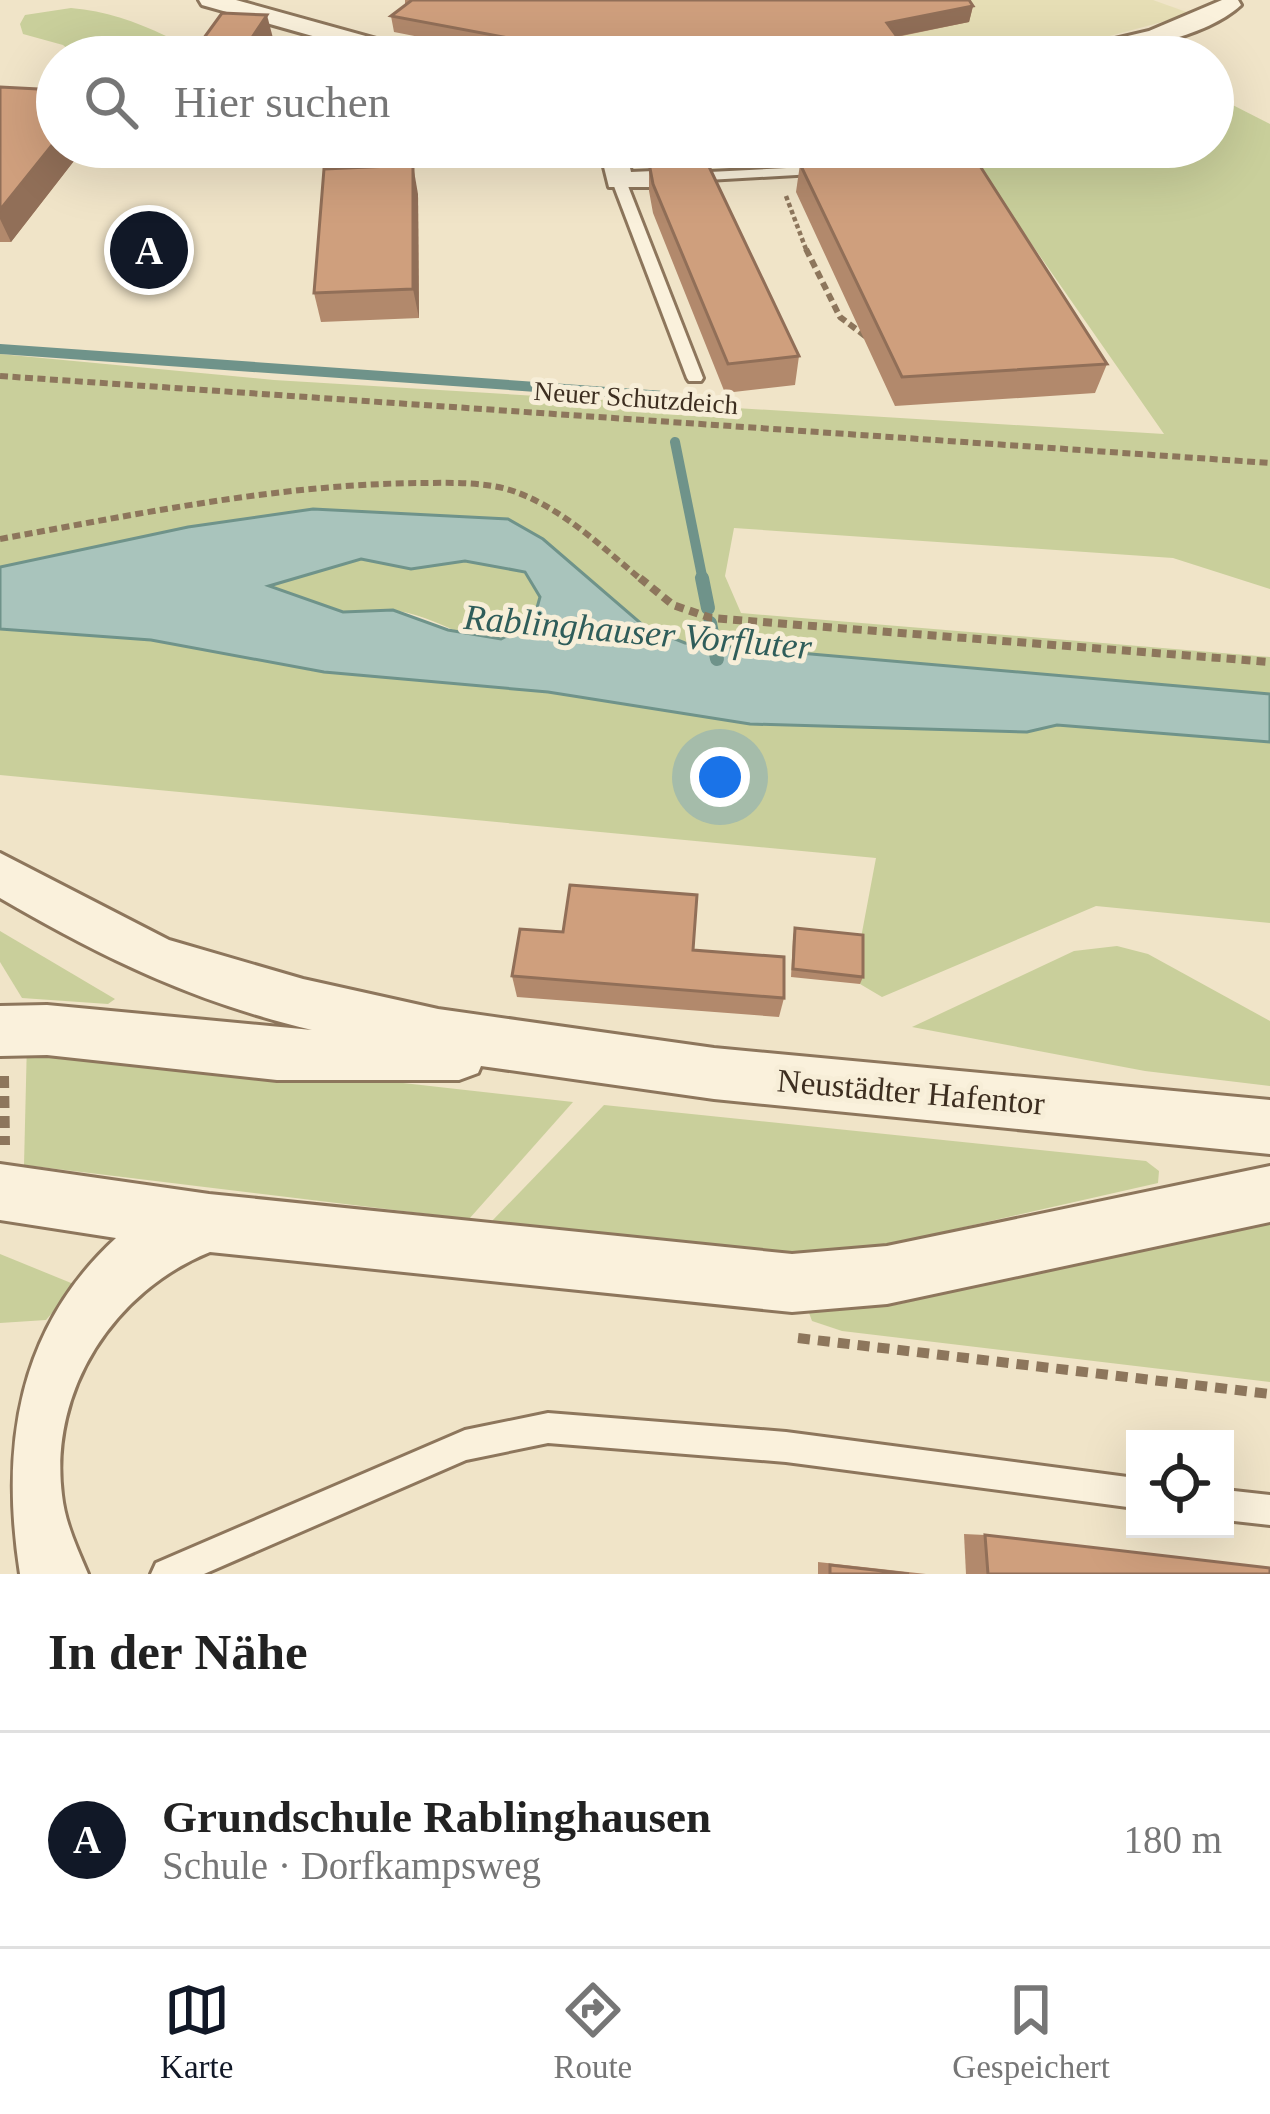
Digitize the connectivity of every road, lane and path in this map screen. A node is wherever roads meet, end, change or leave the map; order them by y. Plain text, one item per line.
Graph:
1 (210, 0) edge
2 (1230, 5) edge
3 (322, 36) edge
4 (1157, 36) edge
5 (351, 168) edge
6 (616, 168) edge
7 (842, 169) edge
8 (776, 172) junction
9 (654, 179) joint
10 (619, 181) junction
11 (368, 182) edge
12 (807, 247) junction
13 (825, 252) edge
14 (887, 347) edge
15 (0, 376) edge
16 (695, 379) dead end
17 (689, 405) dead end
18 (686, 423) junction
19 (1270, 463) edge
20 (0, 539) edge
21 (1270, 662) edge
22 (0, 874) edge
23 (2, 1047) edge
24 (552, 1055) junction
25 (1270, 1127) edge
26 (2, 1177) edge
27 (1270, 1194) edge
28 (209, 1223) junction
29 (1126, 1492) edge
30 (1234, 1505) edge
31 (1270, 1510) edge
32 (54, 1574) edge
33 (167, 1574) edge

1 - 3 street
2 - 4 street
5 - 11 lane
6 - 10 street
7 - 8 lane
8 - 9 lane
8 - 12 path
9 - 10 street
10 - 16 lane
12 - 13 path
12 - 14 path
15 - 18 path, Neuer Schutzdeich
17 - 18 path
18 - 19 path, Neuer Schutzdeich
20 - 21 path
22 - 24 street
23 - 24 street
23 - 26 path
24 - 25 street, Neustädter Hafentor
26 - 28 street
27 - 28 street
28 - 32 street
29 - 33 lane
30 - 31 lane

